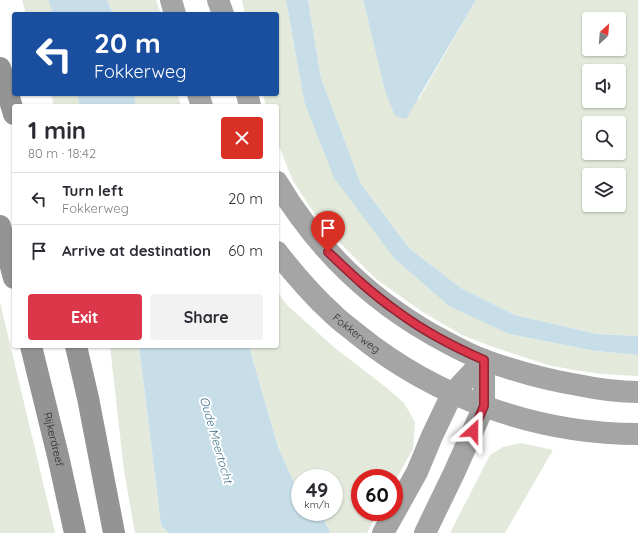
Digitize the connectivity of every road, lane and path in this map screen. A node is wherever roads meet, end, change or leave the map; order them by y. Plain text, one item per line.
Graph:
1 (171, 0) edge
2 (218, 0) edge
3 (174, 12) edge
4 (222, 12) edge
5 (0, 68) edge
6 (12, 107) edge
7 (279, 185) edge
8 (0, 226) edge
9 (279, 254) edge
10 (12, 271) edge
11 (31, 348) edge
12 (76, 348) edge
13 (484, 360) junction
14 (638, 392) edge
15 (452, 394) junction
16 (484, 406) junction
17 (638, 434) edge
18 (75, 533) edge
19 (114, 533) edge
20 (383, 533) edge
21 (425, 533) edge

1 - 3 main road
2 - 4 main road
5 - 6 highway
7 - 13 main road
8 - 10 highway
9 - 15 main road, Fokkerweg
11 - 18 highway, Rijkerdreef
12 - 19 highway
13 - 14 main road
13 - 15 main road
13 - 16 main road
15 - 16 main road, Fokkerweg
15 - 20 main road
16 - 17 main road, Fokkerweg
16 - 21 main road

